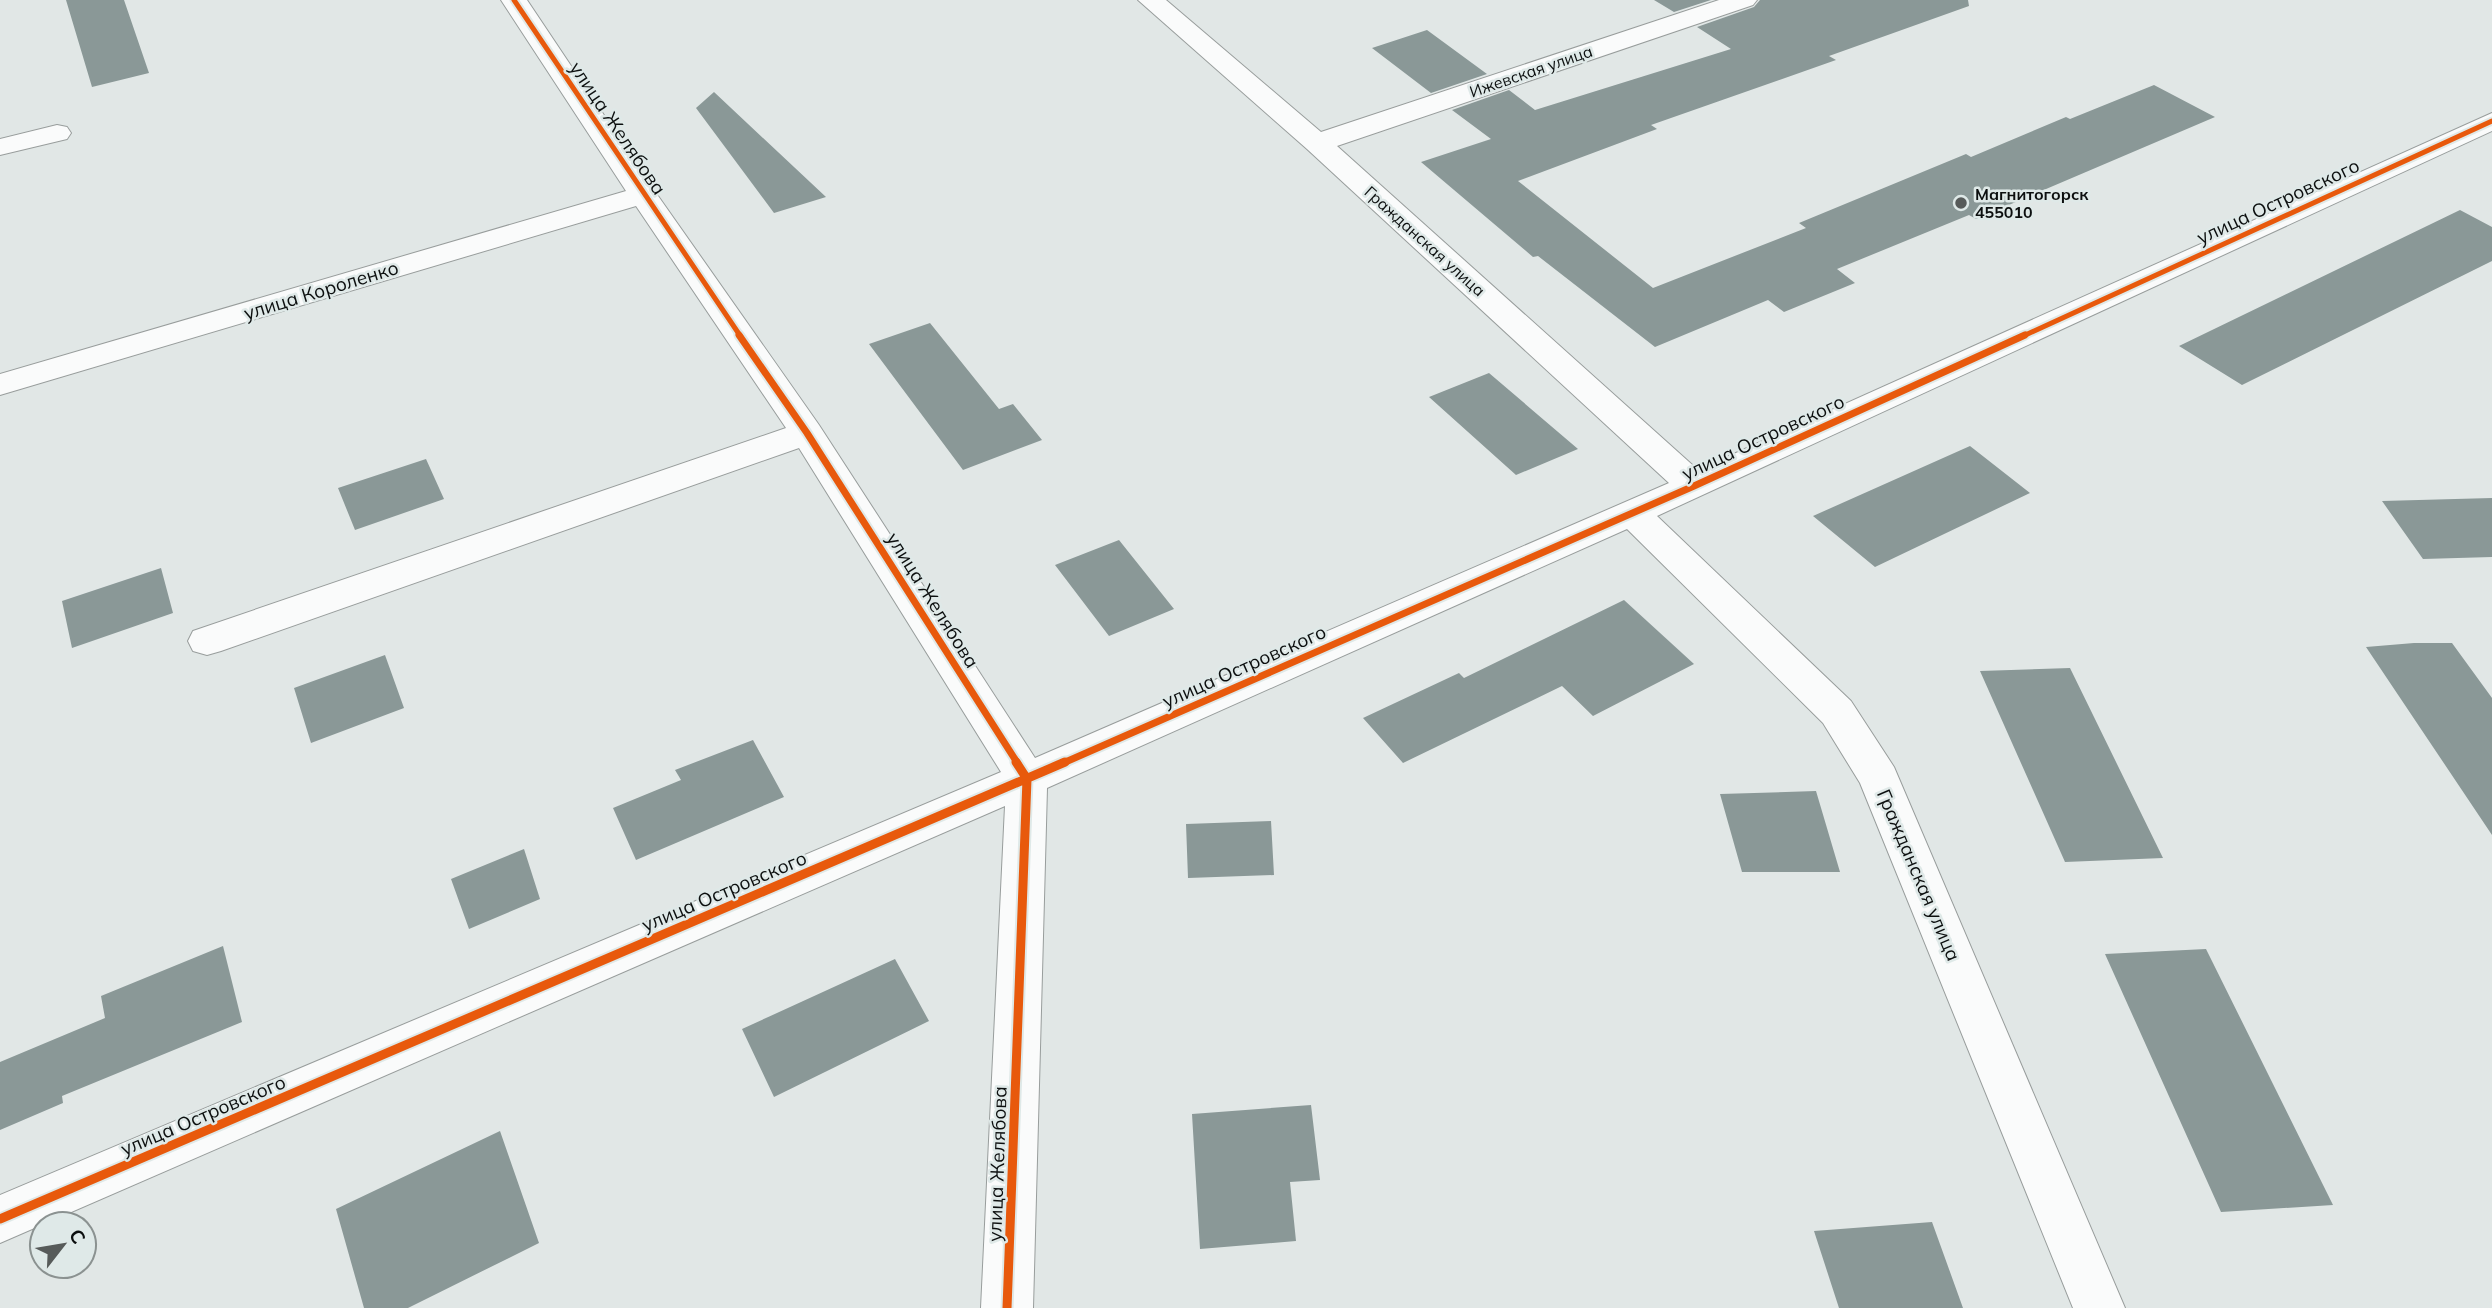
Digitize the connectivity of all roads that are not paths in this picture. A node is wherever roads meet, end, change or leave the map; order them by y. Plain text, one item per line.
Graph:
1 (514, 0) edge
2 (1151, 0) edge
3 (1744, 0) edge
4 (2492, 121) edge
5 (57, 133) dead end
6 (2448, 140) junction
7 (2492, 142) edge
8 (1317, 143) junction
9 (0, 147) edge
10 (643, 195) junction
11 (0, 385) edge
12 (807, 433) junction
13 (1694, 486) junction
14 (1632, 513) junction
15 (207, 640) dead end
16 (1027, 779) junction
17 (0, 1219) edge
18 (1007, 1308) edge
19 (2099, 1308) edge

1 - 10 street, улица Желябова
2 - 8 street, Гражданская улица
3 - 8 street, Ижевская улица
4 - 6 street, улица Островского
5 - 9 street
6 - 7 street
6 - 13 street, улица Островского
8 - 13 street, Гражданская улица
10 - 11 street, улица Короленко
10 - 12 street, улица Желябова
12 - 15 street
12 - 16 street, улица Желябова
13 - 14 street, улица Островского
14 - 16 street, улица Островского
14 - 19 street, Гражданская улица
16 - 17 street, улица Островского
16 - 18 street, улица Желябова

